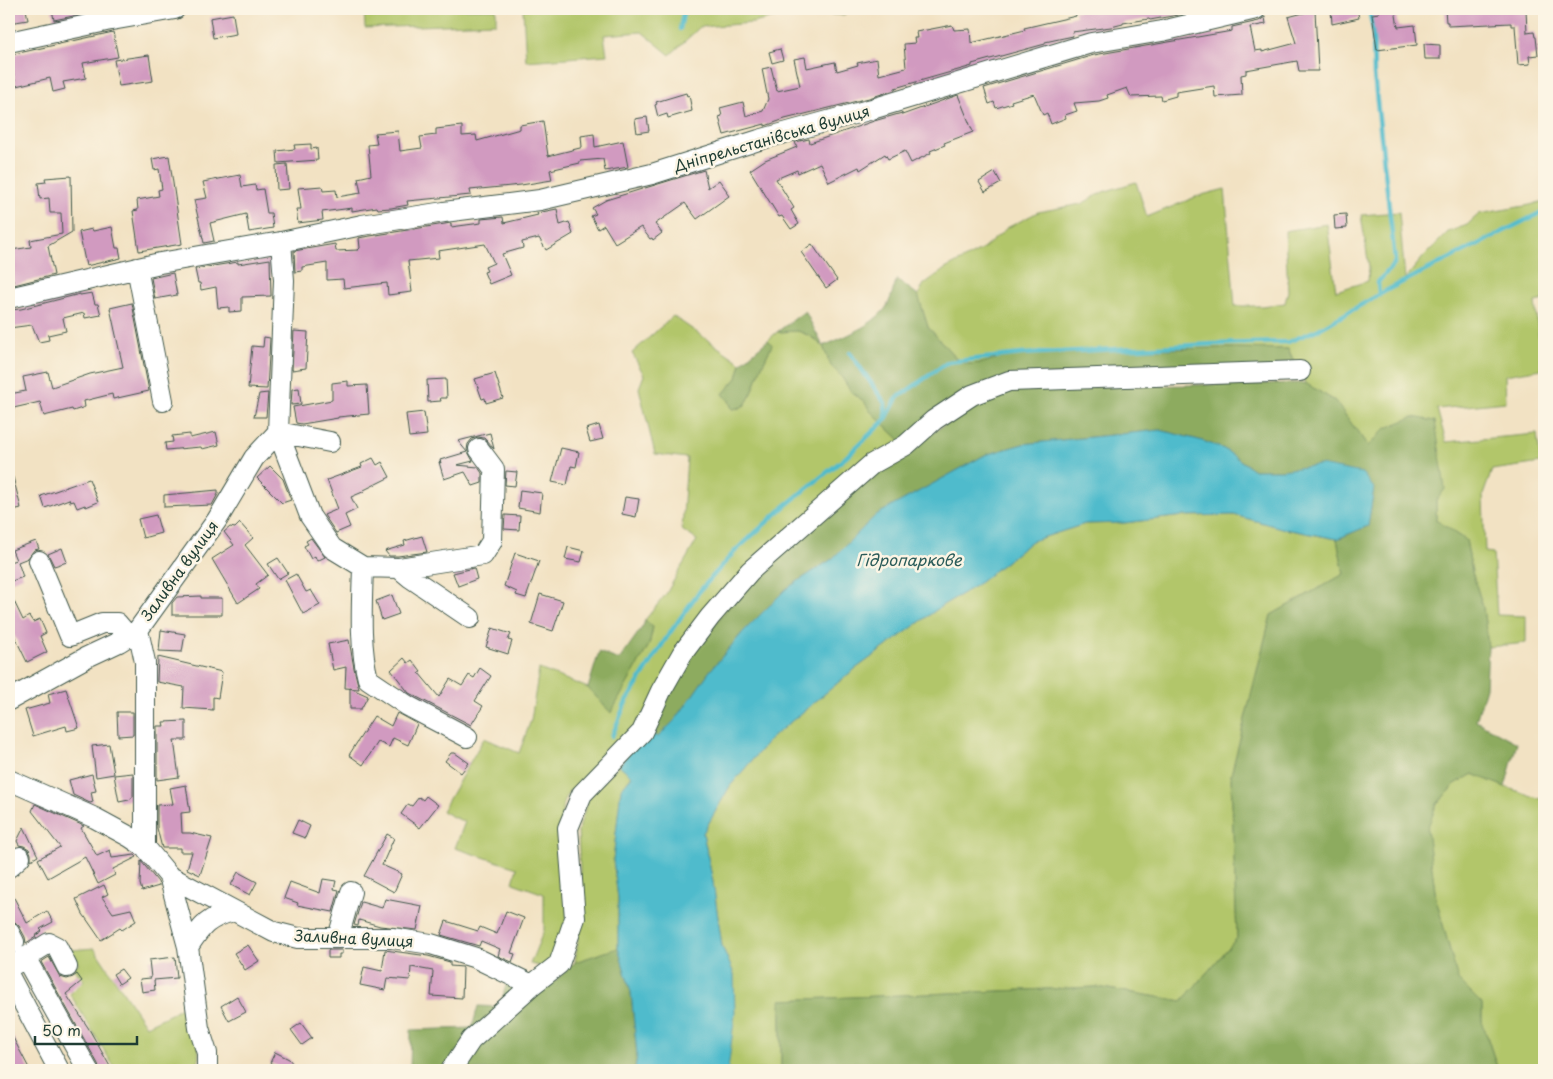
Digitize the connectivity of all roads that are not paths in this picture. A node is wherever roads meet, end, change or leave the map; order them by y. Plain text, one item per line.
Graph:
1 (175, 9) edge
2 (1256, 9) edge
3 (9, 42) edge
4 (281, 242) junction
5 (137, 268) junction
6 (9, 298) edge
7 (1300, 371) dead end
8 (163, 401) dead end
9 (278, 432) junction
10 (330, 442) dead end
11 (479, 449) dead end
12 (40, 561) dead end
13 (363, 566) junction
14 (399, 568) junction
15 (470, 618) dead end
16 (133, 633) junction
17 (70, 636) junction
18 (81, 660) junction
19 (9, 700) edge
20 (467, 737) dead end
21 (9, 780) edge
22 (145, 847) junction
23 (169, 876) junction
24 (351, 892) dead end
25 (233, 911) junction
26 (338, 938) junction
27 (188, 947) junction
28 (14, 950) edge
29 (67, 968) dead end
30 (9, 976) edge
31 (532, 985) junction
32 (41, 987) junction
33 (21, 1000) junction
34 (61, 1023) junction
35 (41, 1036) junction
36 (81, 1068) edge
37 (59, 1070) edge
38 (207, 1070) edge
39 (451, 1070) edge

1 - 3 street
2 - 4 street, Дніпрельстанівська вулиця
4 - 5 street, Дніпрельстанівська вулиця
4 - 9 street
5 - 6 street, Дніпрельстанівська вулиця
5 - 8 street
7 - 31 street
9 - 10 street
9 - 13 street
9 - 16 street, Заливна вулиця
11 - 14 street
12 - 17 street
13 - 14 street
13 - 20 street
14 - 15 street
16 - 17 street
16 - 18 street
16 - 22 street, Заливна вулиця
17 - 18 street
18 - 19 street
21 - 22 street, Заливна вулиця
22 - 23 street, Заливна вулиця
23 - 25 street, Заливна вулиця
23 - 27 street, Заливна вулиця
24 - 26 street
25 - 26 street, Заливна вулиця
25 - 27 street
26 - 31 street, Заливна вулиця
27 - 38 street, Заливна вулиця
28 - 29 street
28 - 32 street
30 - 33 street
31 - 39 street
32 - 33 street
32 - 34 street
33 - 35 street
34 - 35 street
34 - 36 street
35 - 37 street

